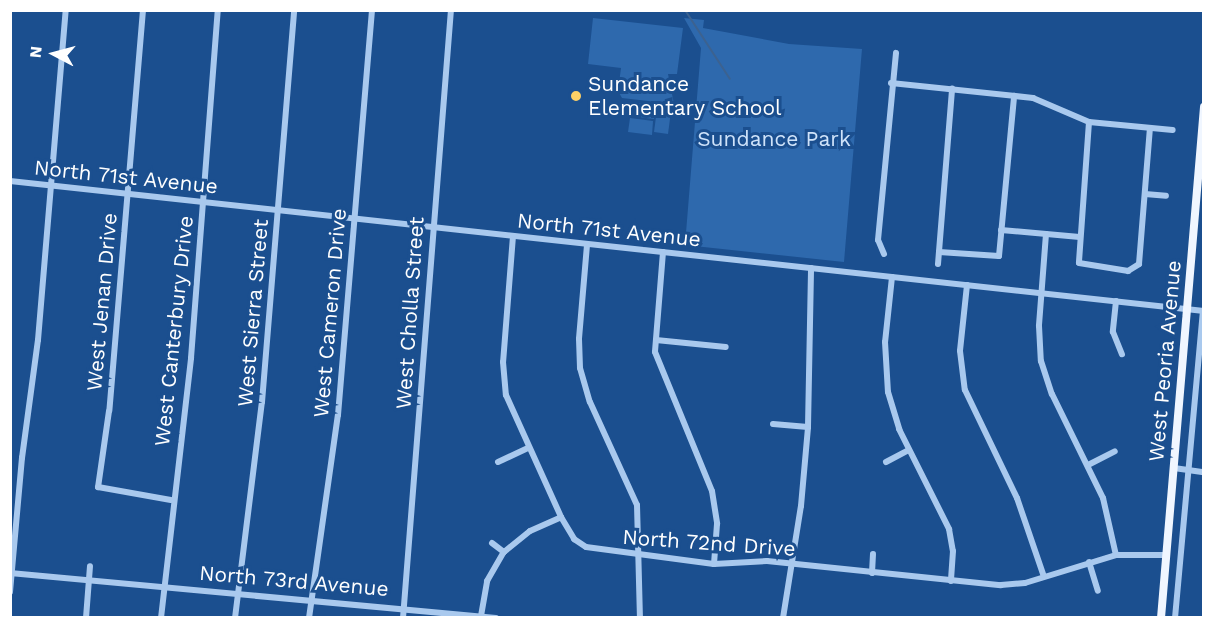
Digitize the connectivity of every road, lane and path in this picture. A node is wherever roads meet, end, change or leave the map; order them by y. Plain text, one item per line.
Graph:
1 (66, 10) edge
2 (143, 10) edge
3 (219, 10) edge
4 (294, 10) edge
5 (372, 10) edge
6 (451, 10) edge
7 (896, 54) dead end
8 (891, 83) junction
9 (952, 89) junction
10 (1014, 96) junction
11 (1203, 107) edge
12 (1089, 122) junction
13 (1150, 128) junction
14 (1173, 130) dead end
15 (10, 181) edge
16 (52, 186) junction
17 (128, 194) junction
18 (1144, 194) junction
19 (1166, 196) dead end
20 (203, 202) junction
21 (278, 210) junction
22 (355, 218) junction
23 (433, 228) junction
24 (1001, 230) junction
25 (1046, 234) junction
26 (513, 236) junction
27 (1080, 237) junction
28 (587, 244) junction
29 (663, 252) junction
30 (939, 252) junction
31 (885, 254) dead end
32 (938, 264) dead end
33 (811, 268) junction
34 (892, 277) junction
35 (967, 285) junction
36 (1040, 292) junction
37 (1116, 301) junction
38 (1187, 309) junction
39 (1203, 311) edge
40 (656, 340) junction
41 (726, 347) dead end
42 (1122, 354) dead end
43 (773, 424) dead end
44 (808, 427) junction
45 (528, 448) junction
46 (909, 450) junction
47 (1115, 451) dead end
48 (498, 462) dead end
49 (886, 462) dead end
50 (1088, 465) junction
51 (1174, 468) junction
52 (1187, 470) junction
53 (1203, 472) edge
54 (171, 500) junction
55 (561, 517) junction
56 (492, 543) dead end
57 (504, 552) junction
58 (873, 554) dead end
59 (641, 555) junction
60 (1116, 555) junction
61 (1166, 555) junction
62 (1089, 562) junction
63 (714, 564) junction
64 (790, 564) junction
65 (90, 566) dead end
66 (11, 573) edge
67 (872, 573) junction
68 (1044, 577) junction
69 (89, 580) junction
70 (951, 581) junction
71 (164, 586) junction
72 (1098, 591) dead end
73 (10, 592) edge
74 (237, 593) junction
75 (310, 599) junction
76 (404, 607) junction
77 (448, 615) edge
78 (481, 616) junction
79 (86, 618) edge
80 (160, 618) edge
81 (235, 618) edge
82 (309, 618) edge
83 (403, 618) edge
84 (496, 618) edge
85 (640, 618) edge
86 (783, 618) edge
87 (1161, 618) edge
88 (1175, 618) edge

1 - 16 street
2 - 17 street, West Jenan Drive
3 - 20 street, West Canterbury Drive
4 - 21 street, West Sierra Street
5 - 22 street, West Cameron Drive
6 - 23 street, West Cholla Street
7 - 8 street
8 - 9 street
8 - 31 street
9 - 10 street
9 - 30 street
10 - 12 street
10 - 24 street
11 - 38 main road, West Peoria Avenue
12 - 13 street
12 - 27 street
13 - 14 street
13 - 18 street
15 - 16 street, North 71st Avenue
16 - 17 street, North 71st Avenue
16 - 66 street
17 - 20 street, North 71st Avenue
17 - 54 street, West Jenan Drive
18 - 19 street
18 - 27 street
20 - 21 street, North 71st Avenue
20 - 54 street, West Canterbury Drive
21 - 22 street, North 71st Avenue
21 - 74 street, West Sierra Street
22 - 23 street, North 71st Avenue
22 - 75 street, West Cameron Drive
23 - 26 street, North 71st Avenue
23 - 76 street, West Cholla Street
24 - 25 street
24 - 30 street
25 - 27 street
25 - 36 street
26 - 28 street, North 71st Avenue
26 - 45 street, North 72nd Drive
28 - 29 street, North 71st Avenue
28 - 59 street
29 - 33 street, North 71st Avenue
29 - 40 street
30 - 32 street
33 - 34 street, North 71st Avenue
33 - 44 street
34 - 35 street, North 71st Avenue
34 - 46 street
35 - 36 street, North 71st Avenue
35 - 68 street
36 - 37 street, North 71st Avenue
36 - 50 street
37 - 38 street, North 71st Avenue
37 - 42 street
38 - 39 street, North 71st Avenue
38 - 51 main road, West Peoria Avenue
39 - 52 street, West Peoria Avenue
40 - 41 street
40 - 63 street
43 - 44 street
44 - 64 street
45 - 48 street
45 - 55 street, North 72nd Drive
46 - 49 street
46 - 70 street
47 - 50 street
50 - 60 street
51 - 52 street
51 - 61 main road, West Peoria Avenue
52 - 53 street
52 - 88 street, West Peoria Avenue
54 - 71 street, West Canterbury Drive
55 - 57 street
55 - 59 street, North 72nd Drive
56 - 57 street
57 - 78 street
58 - 67 street
59 - 63 street, North 72nd Drive
59 - 85 street
60 - 61 street, North 72nd Drive
60 - 62 street, North 72nd Drive
61 - 87 main road, West Peoria Avenue
62 - 68 street, North 72nd Drive
62 - 72 street
63 - 64 street, North 72nd Drive
64 - 67 street, North 72nd Drive
64 - 86 street
65 - 69 street
66 - 69 street, North 73rd Avenue
66 - 73 street
67 - 70 street, North 72nd Drive
68 - 70 street, North 72nd Drive
69 - 71 street, North 73rd Avenue
69 - 79 street
71 - 74 street, North 73rd Avenue
71 - 80 street, West Canterbury Drive
74 - 75 street, North 73rd Avenue
74 - 81 street, West Sierra Street
75 - 76 street, North 73rd Avenue
75 - 82 street, West Cameron Drive
76 - 77 street, North 73rd Avenue
76 - 83 street, West Cholla Street
77 - 78 street, North 73rd Avenue
78 - 84 street, North 73rd Avenue

